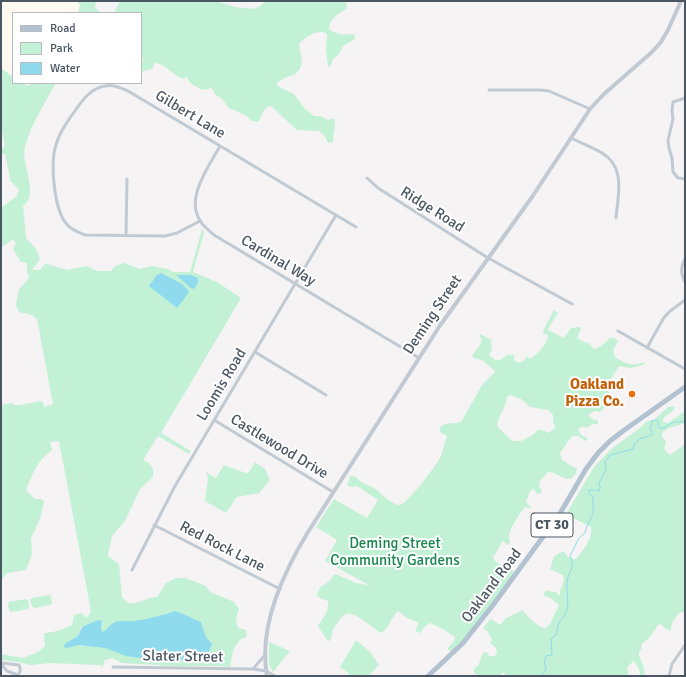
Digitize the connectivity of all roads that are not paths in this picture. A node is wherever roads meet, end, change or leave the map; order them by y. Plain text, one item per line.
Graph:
1 (682, 1) edge
2 (489, 90) dead end
3 (685, 98) edge
4 (590, 109) junction
5 (571, 138) junction
6 (220, 146) junction
7 (367, 178) dead end
8 (127, 179) dead end
9 (685, 179) edge
10 (336, 215) junction
11 (616, 218) dead end
12 (200, 221) junction
13 (356, 227) dead end
14 (126, 235) junction
15 (488, 258) junction
16 (685, 258) edge
17 (685, 282) edge
18 (296, 284) junction
19 (685, 300) edge
20 (572, 304) dead end
21 (618, 331) dead end
22 (647, 348) junction
23 (254, 352) junction
24 (419, 358) junction
25 (685, 369) edge
26 (685, 387) edge
27 (326, 395) dead end
28 (214, 420) junction
29 (333, 492) junction
30 (154, 525) junction
31 (132, 570) dead end
32 (280, 589) junction
33 (685, 645) edge
34 (266, 655) junction
35 (1, 664) edge
36 (113, 667) dead end
37 (253, 669) junction
38 (267, 674) edge
39 (275, 676) edge
40 (428, 676) edge
41 (669, 676) edge

1 - 4 street, Deming Street
2 - 4 street
3 - 9 street
4 - 5 street, Deming Street
5 - 11 street
5 - 15 street, Deming Street
6 - 10 street, Gilbert Lane
6 - 12 street
6 - 14 street, Gilbert Lane
7 - 15 street, Ridge Road
8 - 14 street
10 - 13 street, Gilbert Lane
10 - 18 street, Loomis Road
12 - 14 street, Gilbert Lane
12 - 18 street, Cardinal Way
15 - 20 street, Ridge Road
15 - 24 street, Deming Street
16 - 17 street
18 - 23 street, Loomis Road
18 - 24 street, Cardinal Way
19 - 22 street
21 - 22 street
22 - 25 street
23 - 27 street
23 - 28 street, Loomis Road
24 - 29 street, Deming Street
26 - 40 main road, Oakland Road / CT 30
28 - 29 street, Castlewood Drive
28 - 30 street, Loomis Road
29 - 32 street, Deming Street
30 - 31 street, Loomis Road
30 - 32 street, Red Rock Lane
32 - 34 street, Deming Street
33 - 41 street
34 - 37 street
34 - 38 street, Deming Street
35 - 35 street
36 - 37 street, Slater Street
37 - 38 street, Slater Street
38 - 39 street, Slater Street

